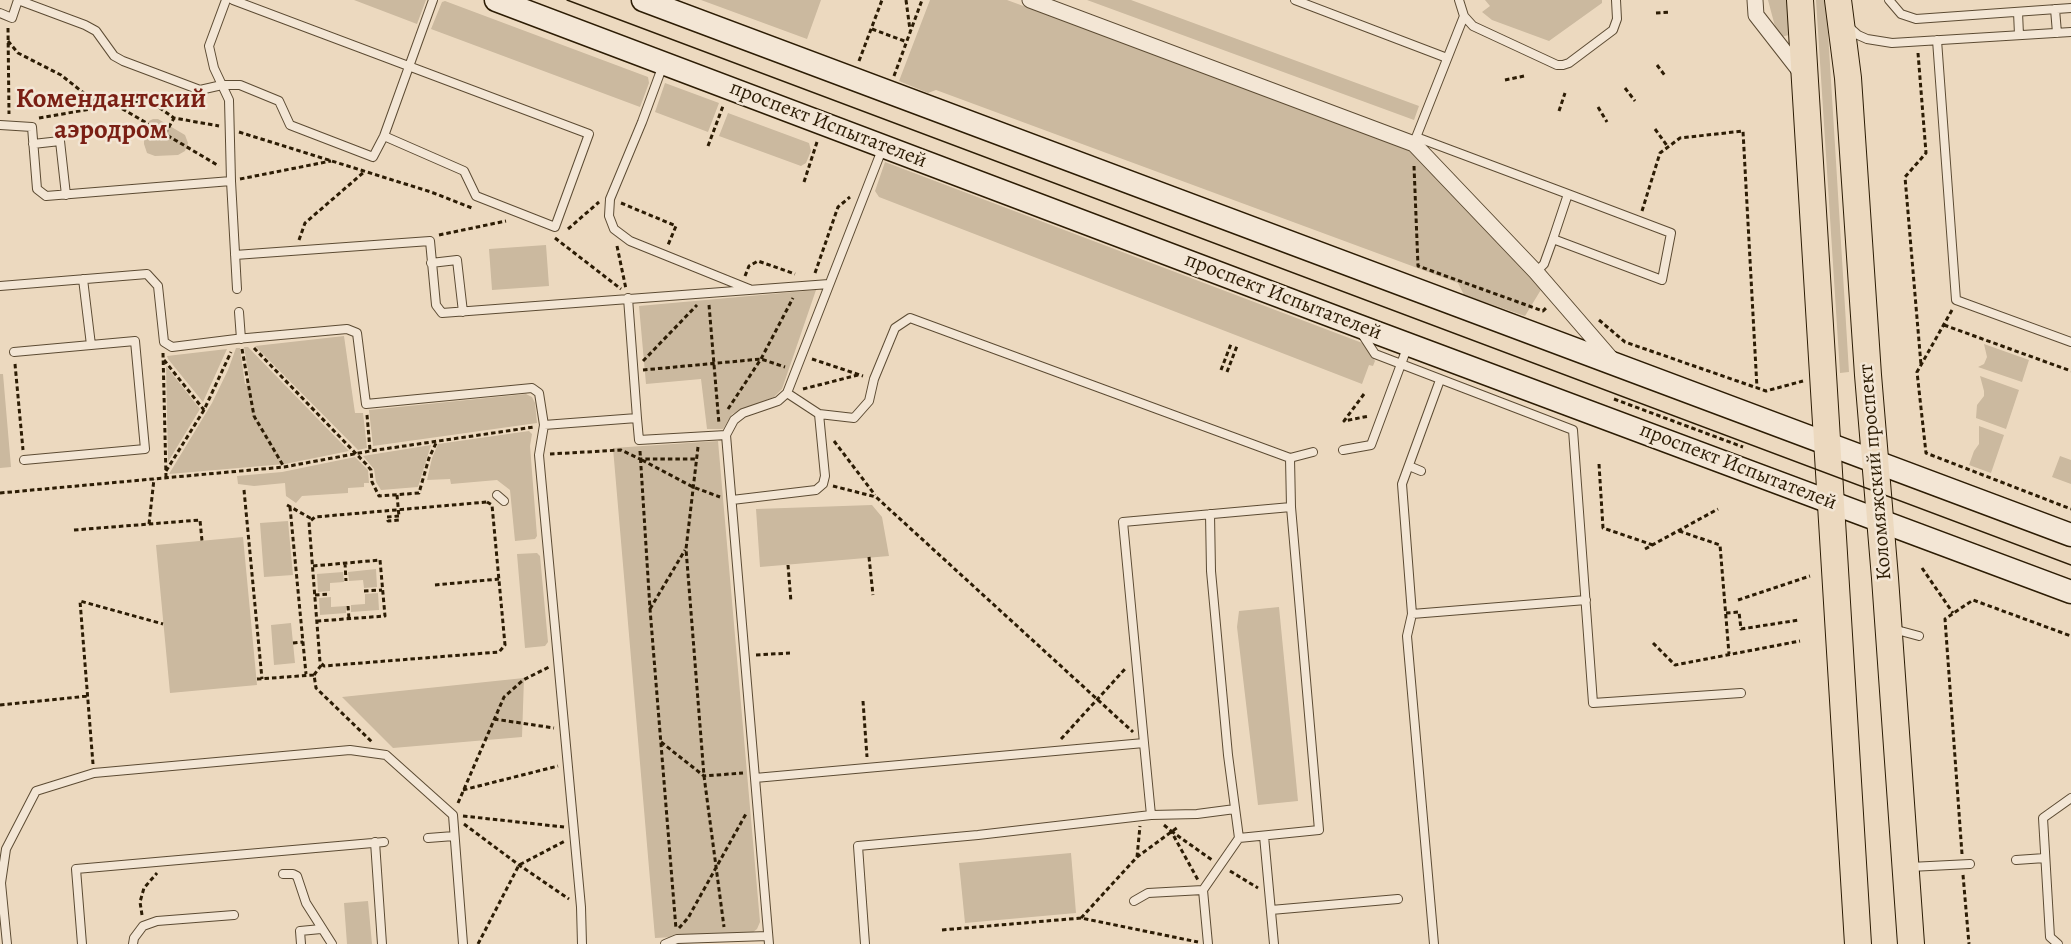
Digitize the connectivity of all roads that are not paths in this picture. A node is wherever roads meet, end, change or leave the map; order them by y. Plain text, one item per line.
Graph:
1 (18, 0) edge
2 (226, 0) edge
3 (233, 0) edge
4 (434, 0) edge
5 (496, 0) edge
6 (643, 0) edge
7 (1030, 0) edge
8 (1295, 0) edge
9 (1459, 0) edge
10 (1616, 0) edge
11 (1755, 0) edge
12 (1800, 0) edge
13 (1889, 0) edge
14 (1839, 3) edge
15 (2071, 8) edge
16 (2055, 9) junction
17 (2018, 12) junction
18 (0, 13) edge
19 (1464, 16) junction
20 (2071, 32) edge
21 (2057, 33) junction
22 (2019, 35) junction
23 (1937, 40) junction
24 (1447, 58) junction
25 (664, 63) junction
26 (409, 67) junction
27 (1805, 78) junction
28 (222, 85) junction
29 (4, 125) edge
30 (384, 136) junction
31 (1415, 140) junction
32 (33, 144) junction
33 (884, 146) junction
34 (231, 177) junction
35 (1568, 194) junction
36 (66, 195) junction
37 (1553, 239) junction
38 (235, 255) junction
39 (431, 263) junction
40 (1536, 272) junction
41 (83, 279) junction
42 (829, 284) junction
43 (0, 286) edge
44 (237, 289) dead end
45 (752, 290) junction
46 (628, 298) junction
47 (239, 312) dead end
48 (463, 312) junction
49 (240, 338) junction
50 (2071, 342) edge
51 (91, 345) junction
52 (14, 352) road end
53 (1405, 354) junction
54 (1616, 364) junction
55 (1440, 380) junction
56 (787, 393) junction
57 (1557, 399) junction
58 (819, 414) junction
59 (637, 418) junction
60 (1549, 421) junction
61 (544, 425) junction
62 (726, 435) junction
63 (1828, 444) junction
64 (1343, 450) dead end
65 (1313, 452) dead end
66 (1290, 459) junction
67 (24, 460) road end
68 (1875, 462) junction
69 (1409, 466) junction
70 (1421, 471) dead end
71 (729, 500) junction
72 (1832, 503) junction
73 (1291, 507) junction
74 (1210, 514) junction
75 (1880, 521) junction
76 (2071, 535) edge
77 (2071, 592) edge
78 (1586, 600) junction
79 (1412, 614) junction
80 (1888, 628) junction
81 (1919, 636) dead end
82 (1741, 693) dead end
83 (1144, 743) junction
84 (752, 775) junction
85 (2071, 798) edge
86 (1235, 809) junction
87 (1151, 815) junction
88 (454, 836) junction
89 (1264, 836) junction
90 (428, 838) dead end
91 (1239, 838) junction
92 (3, 849) edge
93 (2045, 858) junction
94 (2016, 860) dead end
95 (1966, 864) road end
96 (1905, 868) junction
97 (283, 874) dead end
98 (1203, 890) junction
99 (1398, 899) dead end
100 (1134, 902) dead end
101 (1270, 910) junction
102 (234, 915) dead end
103 (2, 917) edge
104 (321, 929) junction
105 (769, 940) edge
106 (7, 944) edge
107 (82, 944) edge
108 (133, 944) edge
109 (301, 944) edge
110 (332, 944) edge
111 (382, 944) edge
112 (464, 944) edge
113 (582, 944) edge
114 (665, 944) edge
115 (865, 944) edge
116 (1208, 944) edge
117 (1274, 944) edge
118 (1434, 944) edge
119 (1858, 944) edge
120 (1911, 944) edge
121 (2058, 944) edge

1 - 18 lane
1 - 28 lane
2 - 28 lane
3 - 26 lane
4 - 26 lane
5 - 25 main road, проспект Испытателей
6 - 54 main road
7 - 31 street
8 - 24 lane
9 - 19 lane
10 - 19 lane
11 - 27 street
12 - 27 main road, Коломяжский проспект
13 - 17 lane
14 - 23 lane
14 - 68 main road, Коломяжский проспект
15 - 16 lane
16 - 17 lane
16 - 21 lane
17 - 22 lane
19 - 24 lane
20 - 21 lane
21 - 22 lane
22 - 23 lane
23 - 50 lane
24 - 31 lane
25 - 33 main road, проспект Испытателей
25 - 45 lane
26 - 30 lane
26 - 30 lane
27 - 63 main road, Коломяжский проспект
28 - 30 lane
28 - 34 lane
29 - 32 lane
31 - 35 lane
31 - 40 street
32 - 36 lane
32 - 36 lane
33 - 42 lane
33 - 53 main road, проспект Испытателей
34 - 36 lane
34 - 38 lane
35 - 37 lane
35 - 37 lane
37 - 40 lane
38 - 39 lane
38 - 44 lane
39 - 48 lane
39 - 48 lane
40 - 54 street
41 - 43 lane
41 - 49 lane
41 - 51 lane
42 - 45 lane
42 - 56 lane
45 - 46 lane
46 - 48 lane
46 - 59 lane
47 - 49 lane
49 - 61 lane
51 - 52 lane
51 - 67 lane
53 - 55 lane
53 - 57 main road, проспект Испытателей
53 - 64 lane
54 - 63 main road
55 - 60 lane
55 - 69 lane
56 - 58 lane
56 - 62 lane
57 - 60 lane
57 - 72 main road, проспект Испытателей
58 - 66 lane
58 - 71 lane
59 - 61 lane
59 - 62 lane
60 - 78 lane
61 - 113 lane
62 - 71 lane
63 - 68 main road
63 - 72 main road, Коломяжский проспект
65 - 66 lane
66 - 73 lane
68 - 75 main road, Коломяжский проспект
68 - 76 main road
69 - 70 lane
69 - 79 lane
71 - 84 lane
72 - 75 main road, проспект Испытателей
72 - 119 main road, Коломяжский проспект
73 - 74 lane
73 - 89 lane
74 - 83 lane
74 - 86 lane
75 - 77 main road, проспект Испытателей
75 - 80 main road, Коломяжский проспект
78 - 79 lane
78 - 82 lane
79 - 118 lane
80 - 81 lane
80 - 96 main road, Коломяжский проспект
83 - 84 lane
83 - 87 lane
84 - 105 lane
85 - 93 lane
86 - 87 lane
86 - 91 lane
87 - 115 lane
88 - 90 lane
88 - 92 lane
88 - 112 lane
89 - 91 lane
89 - 101 lane
91 - 98 lane
92 - 103 lane
93 - 94 lane
93 - 121 lane
95 - 96 lane
96 - 120 main road, Коломяжский проспект
97 - 104 lane
98 - 100 lane
98 - 116 lane
99 - 101 lane
101 - 117 lane
102 - 108 lane
103 - 106 lane
104 - 109 lane
104 - 110 lane
105 - 114 lane
107 - 111 lane

